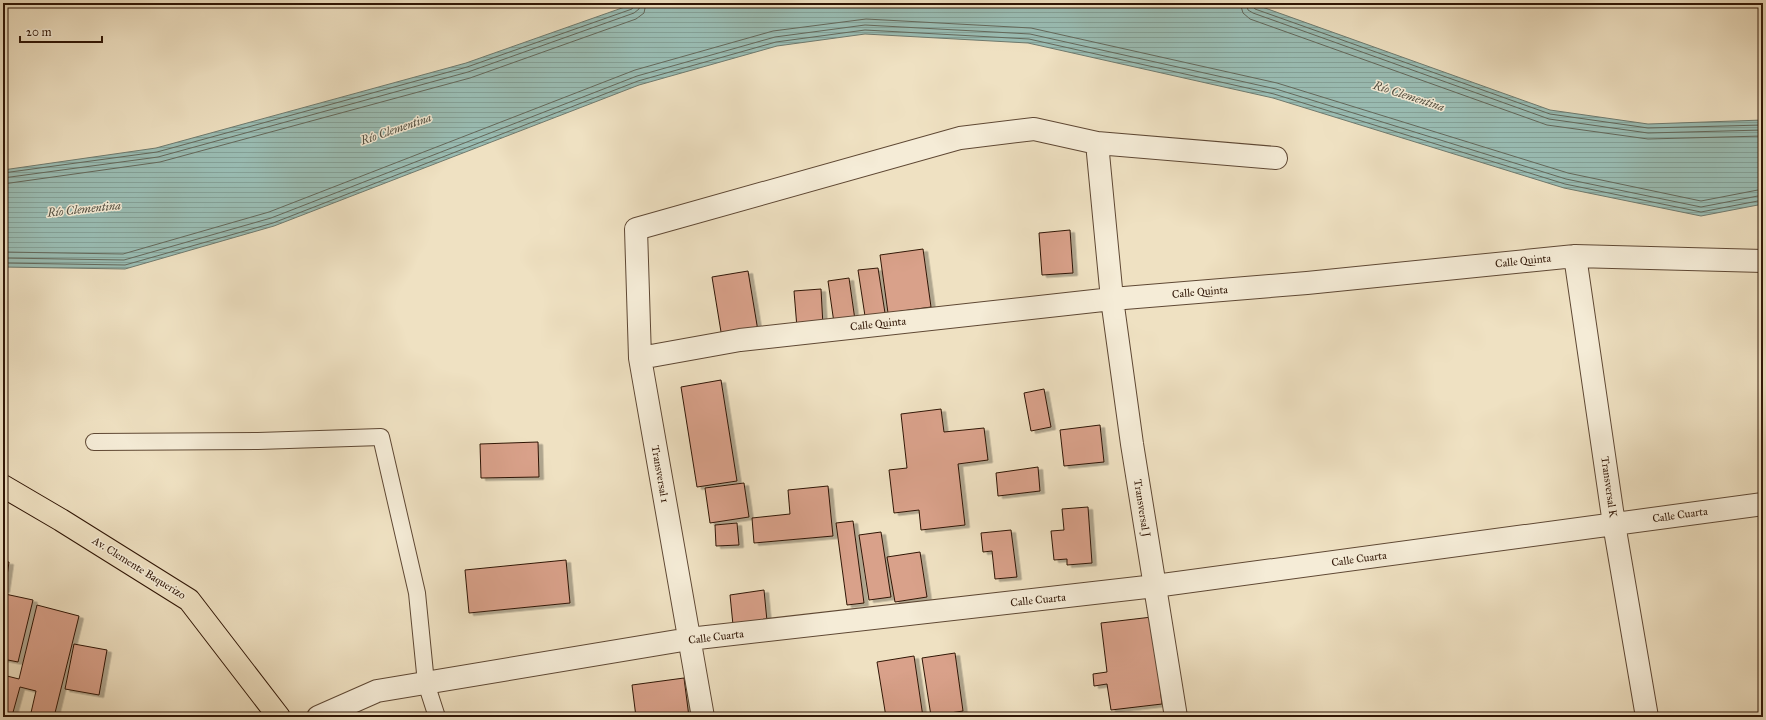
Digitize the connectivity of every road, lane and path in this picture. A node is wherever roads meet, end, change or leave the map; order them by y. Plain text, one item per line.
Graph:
1 (1097, 143) junction
2 (1276, 158) dead end
3 (1575, 256) junction
4 (1763, 261) edge
5 (1112, 299) junction
6 (640, 358) junction
7 (94, 442) dead end
8 (3, 486) edge
9 (1763, 504) edge
10 (1614, 524) junction
11 (1155, 586) junction
12 (689, 639) junction
13 (426, 683) junction
14 (278, 717) edge
15 (318, 717) edge
16 (437, 717) edge
17 (704, 717) edge
18 (1176, 717) edge
19 (1647, 717) edge

1 - 2 street
1 - 5 street, Transversal J
1 - 6 street, Transversal 1
3 - 4 street, Calle Quinta
3 - 5 street, Calle Quinta
3 - 10 street, Transversal K
5 - 6 street, Calle Quinta
5 - 11 street, Transversal J
6 - 12 street, Transversal 1
7 - 13 lane
8 - 14 highway, Av. Clemente Baquerizo
9 - 10 street, Calle Cuarta
10 - 11 street, Calle Cuarta
10 - 19 street, Transversal K
11 - 12 street, Calle Cuarta
11 - 18 street, Transversal J
12 - 13 street, Calle Cuarta
12 - 17 street, Transversal 1
13 - 15 street, Calle Cuarta
13 - 16 lane

